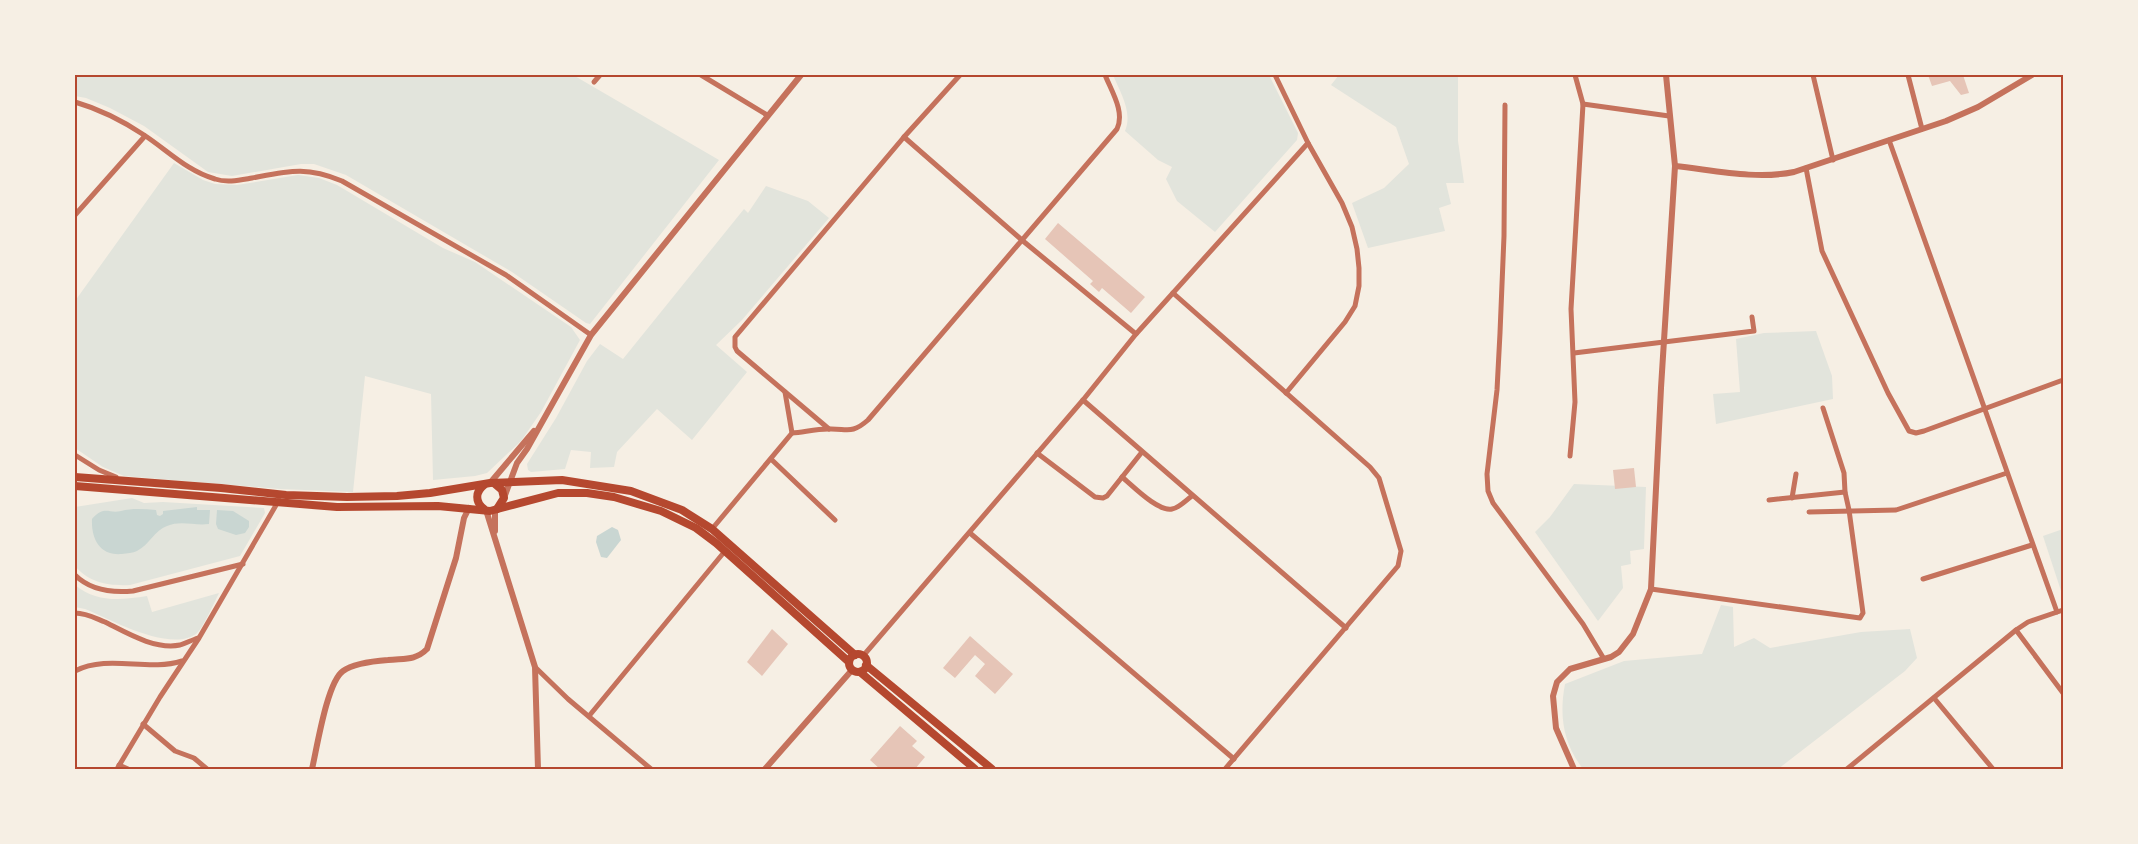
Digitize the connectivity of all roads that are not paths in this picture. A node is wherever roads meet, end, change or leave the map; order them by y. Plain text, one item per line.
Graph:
1 (600, 75) edge
2 (701, 75) edge
3 (801, 75) edge
4 (960, 75) edge
5 (1106, 75) edge
6 (1275, 75) edge
7 (1575, 75) edge
8 (1666, 75) edge
9 (1813, 75) edge
10 (1908, 75) edge
11 (2032, 75) edge
12 (594, 82) dead end
13 (75, 102) edge
14 (1583, 104) junction
15 (1505, 105) dead end
16 (767, 115) junction
17 (1669, 116) junction
18 (1922, 129) junction
19 (145, 136) junction
20 (904, 137) junction
21 (1889, 140) junction
22 (1308, 143) junction
23 (1832, 160) junction
24 (1675, 166) junction
25 (1806, 168) junction
26 (75, 215) edge
27 (1023, 241) junction
28 (1173, 292) junction
29 (1752, 316) dead end
30 (1136, 334) junction
31 (591, 335) junction
32 (1664, 344) junction
33 (1574, 353) junction
34 (2063, 380) edge
35 (785, 391) junction
36 (1286, 394) junction
37 (1083, 400) junction
38 (1823, 408) dead end
39 (1985, 409) junction
40 (545, 418) junction
41 (829, 429) junction
42 (792, 433) junction
43 (1142, 452) junction
44 (1037, 453) junction
45 (75, 455) edge
46 (1570, 456) dead end
47 (772, 460) junction
48 (2007, 473) junction
49 (1796, 474) dead end
50 (1122, 477) junction
51 (75, 478) edge
52 (139, 482) junction
53 (510, 483) junction
54 (490, 484) junction
55 (75, 486) edge
56 (1845, 492) junction
57 (477, 494) junction
58 (1192, 496) junction
59 (279, 498) junction
60 (504, 498) junction
61 (1792, 498) junction
62 (1770, 500) dead end
63 (469, 508) junction
64 (485, 510) junction
65 (496, 510) junction
66 (1849, 510) junction
67 (1809, 512) dead end
68 (835, 520) dead end
69 (712, 529) junction
70 (970, 533) junction
71 (497, 542) junction
72 (2032, 544) junction
73 (725, 551) junction
74 (243, 564) junction
75 (75, 575) edge
76 (1923, 579) dead end
77 (1651, 589) junction
78 (2063, 610) edge
79 (2057, 612) junction
80 (75, 613) edge
81 (1346, 628) junction
82 (2016, 630) junction
83 (199, 638) junction
84 (855, 655) junction
85 (863, 656) junction
86 (1604, 659) junction
87 (183, 661) junction
88 (866, 664) junction
89 (850, 666) junction
90 (535, 667) junction
91 (75, 671) edge
92 (860, 672) junction
93 (2063, 694) edge
94 (1934, 698) junction
95 (589, 716) junction
96 (143, 724) junction
97 (1234, 759) junction
98 (118, 767) edge
99 (128, 769) edge
100 (207, 769) edge
101 (312, 769) edge
102 (538, 769) edge
103 (651, 769) edge
104 (765, 769) edge
105 (975, 769) edge
106 (992, 769) edge
107 (1225, 769) edge
108 (1574, 769) edge
109 (1847, 769) edge
110 (1993, 769) edge

1 - 12 street
2 - 16 street
3 - 16 street
4 - 20 street
5 - 27 street
6 - 22 street
7 - 14 street
8 - 17 street
9 - 23 street
10 - 18 street
11 - 18 street
13 - 19 street
14 - 17 street
14 - 33 street
15 - 86 street
16 - 31 street
17 - 24 street
18 - 21 street
19 - 26 street
19 - 31 street
20 - 27 street
20 - 35 street
21 - 23 street
21 - 39 street
22 - 28 street
22 - 36 street
23 - 25 street
24 - 25 street
24 - 32 street
25 - 39 street
27 - 30 street
27 - 41 street
28 - 30 street
28 - 36 street
29 - 32 street
30 - 37 street
31 - 40 street
32 - 33 street
32 - 77 street
33 - 46 street
34 - 39 street
35 - 41 street
35 - 42 street
36 - 81 street
37 - 43 street
37 - 44 street
38 - 56 street
39 - 48 street
40 - 53 street
40 - 54 street
41 - 42 street
42 - 47 street
43 - 50 street
43 - 58 street
44 - 50 street
44 - 70 street
45 - 52 street
47 - 68 street
47 - 69 street
48 - 66 street
48 - 72 street
49 - 61 street
50 - 58 street
51 - 52 main road
52 - 59 main road
53 - 54 main road
53 - 60 street
53 - 69 main road
54 - 57 main road
54 - 59 main road
54 - 60 main road
55 - 59 main road
56 - 61 street
56 - 66 street
57 - 63 main road
57 - 64 main road
58 - 81 street
59 - 63 main road
59 - 74 street
60 - 65 main road
61 - 62 street
63 - 64 main road
63 - 101 street
64 - 65 main road
64 - 71 street
65 - 71 street
65 - 73 main road
66 - 67 street
66 - 77 street
69 - 84 main road
70 - 85 street
70 - 97 street
71 - 90 street
72 - 76 street
72 - 79 street
73 - 89 main road
73 - 95 street
74 - 75 street
74 - 83 street
77 - 86 street
78 - 79 street
79 - 82 street
80 - 83 street
81 - 97 street
82 - 93 street
82 - 94 street
83 - 87 street
84 - 85 main road
84 - 89 main road
85 - 88 main road
86 - 108 street
87 - 91 street
87 - 96 street
88 - 92 main road
88 - 106 main road
89 - 92 main road
89 - 104 street
90 - 95 street
90 - 102 street
92 - 105 main road
94 - 109 street
94 - 110 street
95 - 103 street
96 - 98 street
96 - 100 street
97 - 107 street
98 - 99 street

